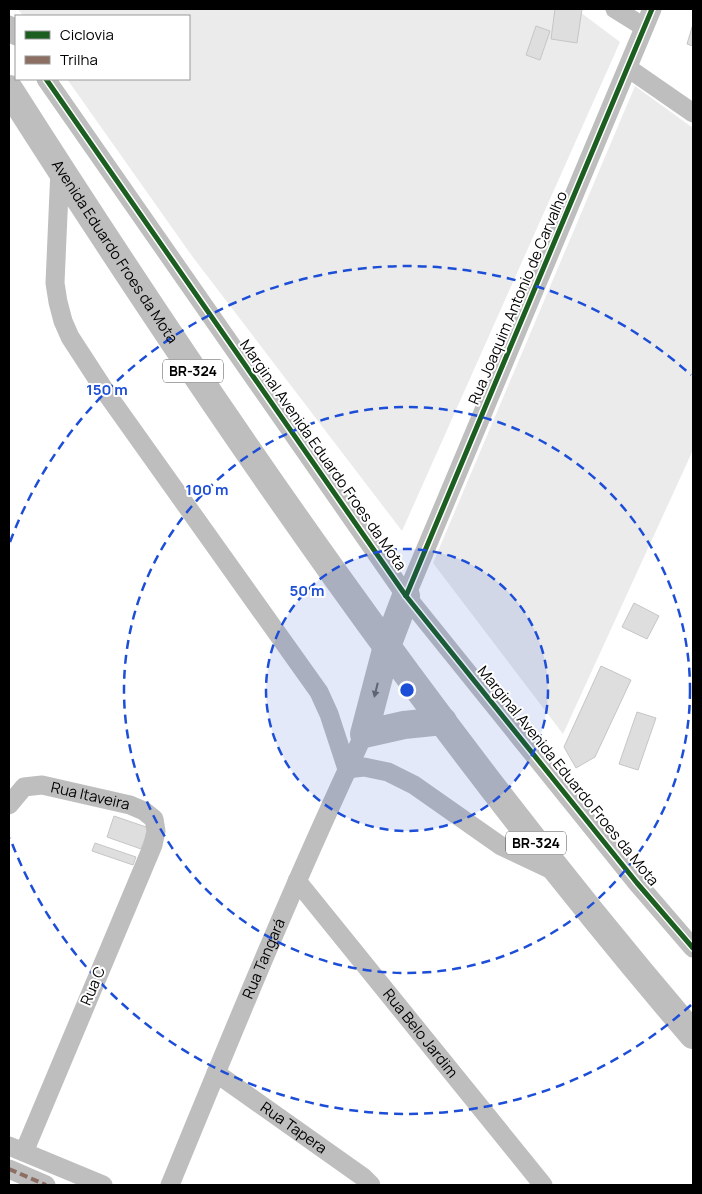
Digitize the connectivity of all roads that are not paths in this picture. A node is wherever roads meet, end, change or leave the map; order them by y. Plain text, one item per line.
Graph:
1 (615, 9) edge
2 (652, 9) edge
3 (644, 27) junction
4 (628, 68) junction
5 (47, 80) edge
6 (9, 88) edge
7 (693, 113) edge
8 (60, 168) junction
9 (406, 596) junction
10 (387, 646) junction
11 (443, 721) junction
12 (364, 734) junction
13 (348, 768) junction
14 (9, 805) edge
15 (154, 819) joint
16 (558, 873) junction
17 (297, 881) junction
18 (693, 948) edge
19 (693, 1035) edge
20 (216, 1073) junction
21 (16, 1149) edge
22 (9, 1169) edge
23 (46, 1185) edge
24 (103, 1185) edge
25 (170, 1185) edge
26 (371, 1185) edge
27 (543, 1185) edge

1 - 3 street
2 - 3 street, Rua Joaquim Antonio de Carvalho
3 - 4 street, Rua Joaquim Antonio de Carvalho
4 - 7 street
4 - 9 street, Rua Joaquim Antonio de Carvalho
5 - 9 street, Marginal Avenida Eduardo Froes da Mota
6 - 8 highway, Avenida Eduardo Froes da Mota / BR-324
8 - 10 highway, Avenida Eduardo Froes da Mota / BR-324
8 - 13 street
9 - 10 highway
9 - 18 street, Marginal Avenida Eduardo Froes da Mota
10 - 11 highway, Avenida Eduardo Froes da Mota / BR-324
10 -> 12 highway
11 - 12 highway
11 - 16 highway, Avenida Eduardo Froes da Mota / BR-324
12 - 13 street, Rua Tangará
13 - 16 street
13 - 17 street, Rua Tangará
14 - 15 street, Rua Itaveira
15 - 21 street, Rua C
16 - 19 highway, Avenida Eduardo Froes da Mota / BR-324
17 - 20 street, Rua Tangará
17 - 27 street, Rua Belo Jardim
20 - 25 street, Rua Tangará
20 - 26 street, Rua Tapera
21 - 24 street
22 - 23 street

